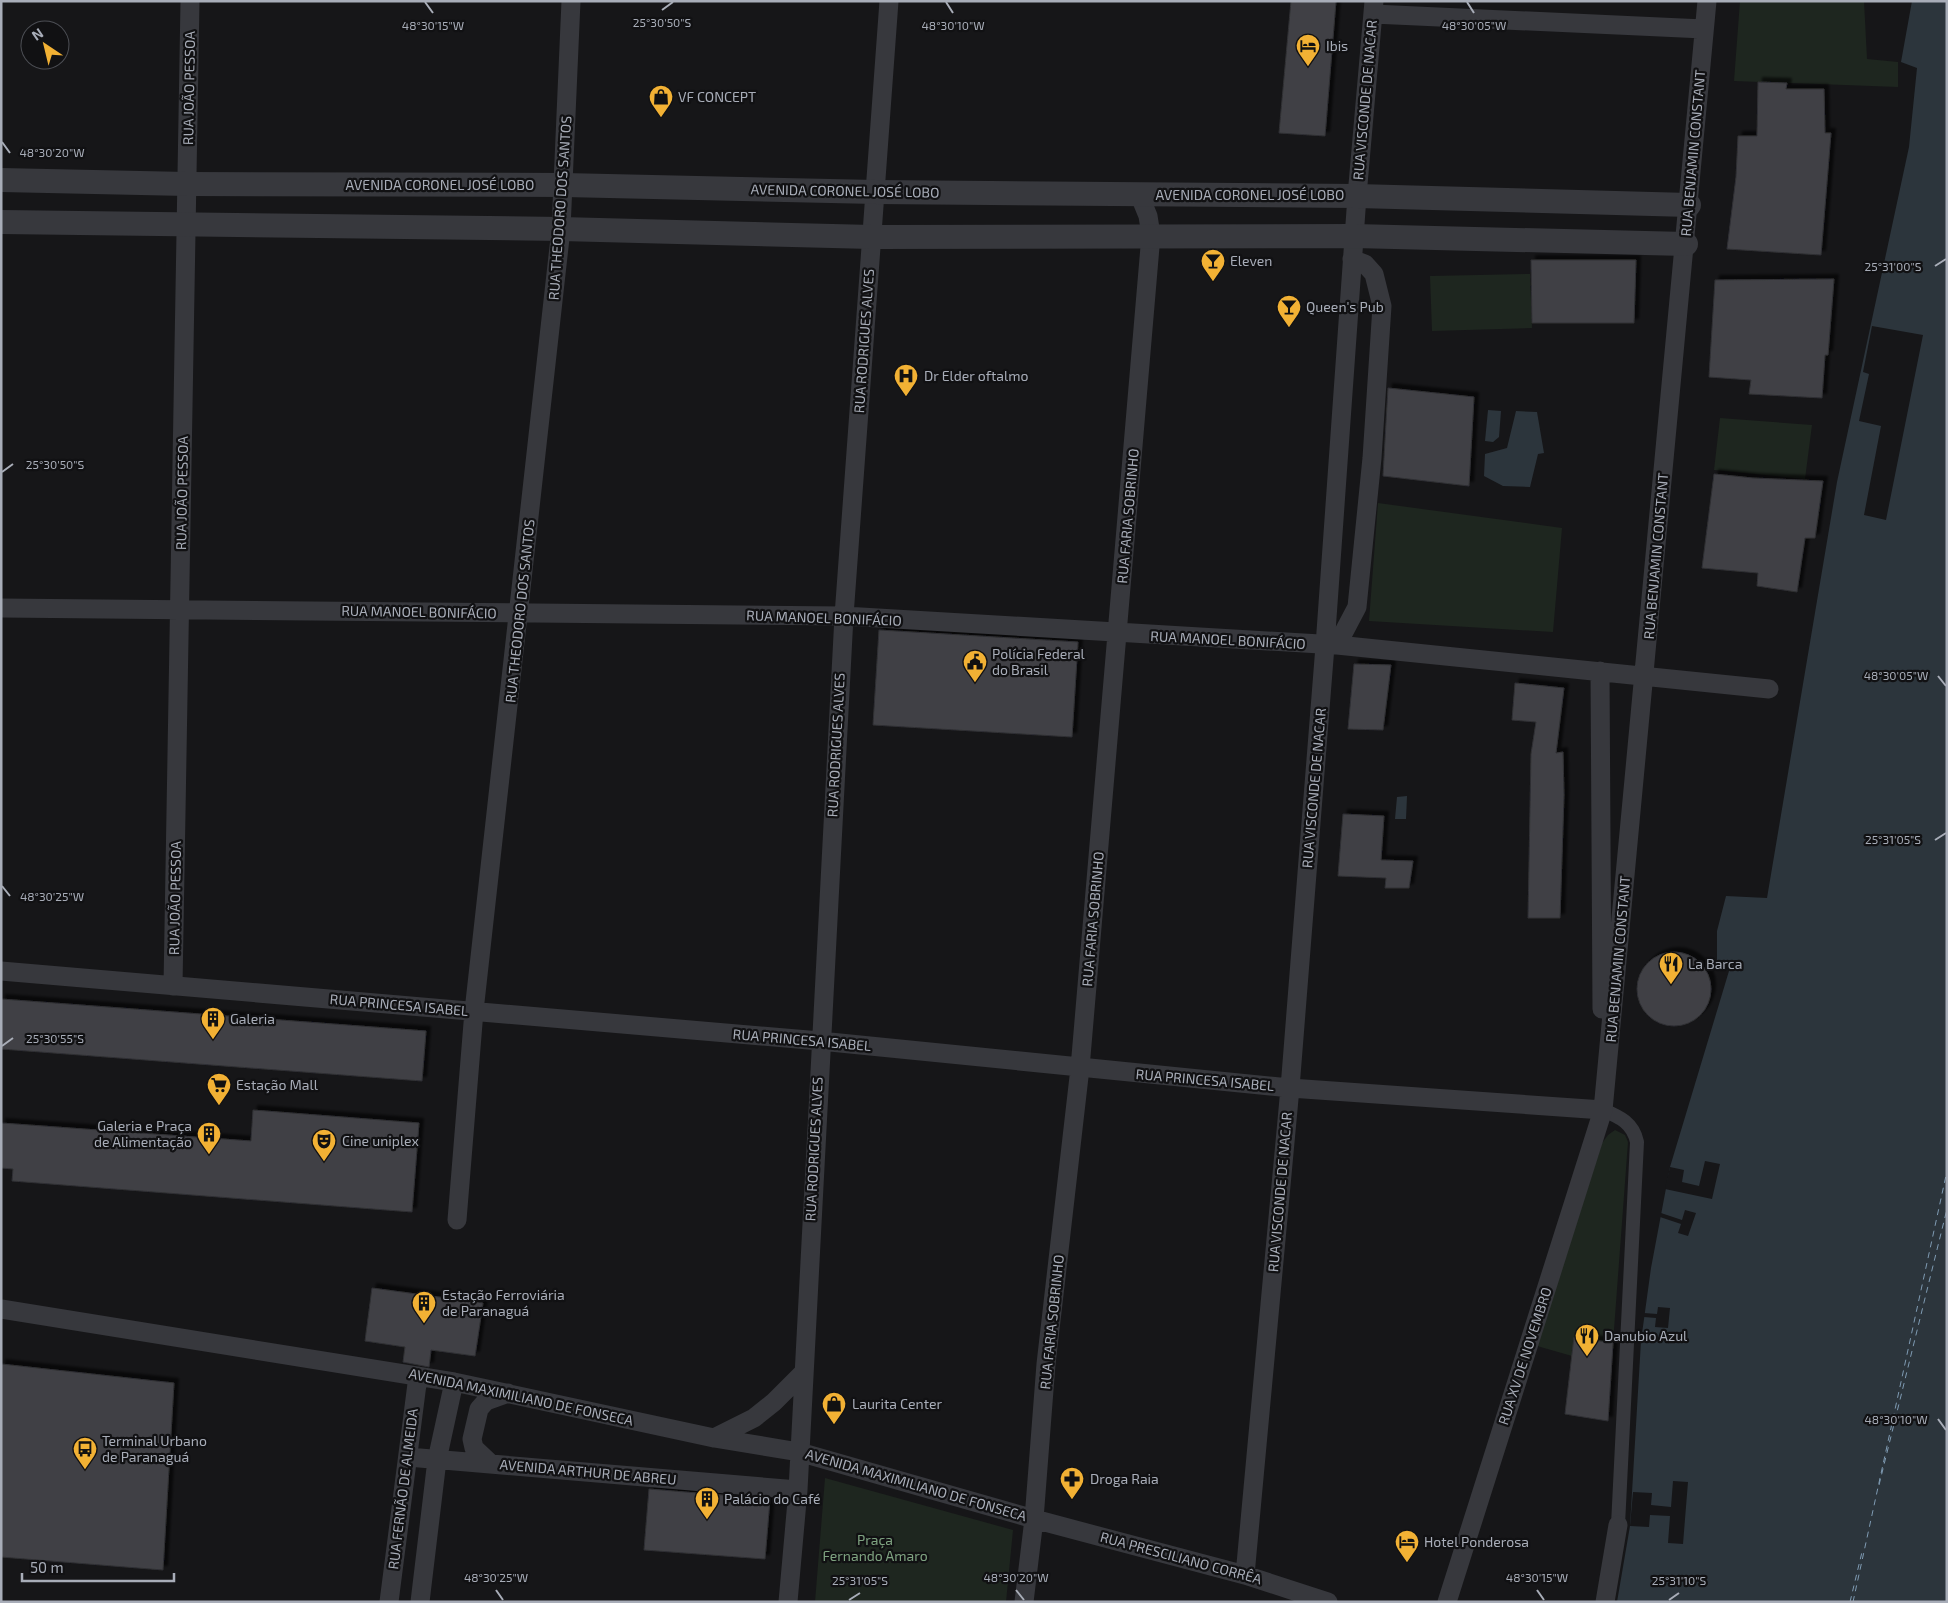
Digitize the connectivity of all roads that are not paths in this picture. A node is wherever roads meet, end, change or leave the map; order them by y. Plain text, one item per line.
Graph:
1 (190, 1) edge
2 (571, 1) edge
3 (888, 1) edge
4 (1707, 1) edge
5 (1373, 8) edge
6 (1704, 30) junction
7 (1, 180) edge
8 (187, 184) junction
9 (564, 185) junction
10 (876, 192) junction
11 (1139, 194) junction
12 (1357, 196) junction
13 (1689, 205) junction
14 (1, 222) edge
15 (186, 225) junction
16 (561, 229) junction
17 (1151, 235) junction
18 (872, 237) junction
19 (1686, 244) junction
20 (1353, 248) junction
21 (1, 608) edge
22 (181, 609) junction
23 (520, 613) junction
24 (844, 616) junction
25 (1118, 633) junction
26 (1331, 646) junction
27 (1600, 671) junction
28 (1645, 676) junction
29 (1768, 689) dead end
30 (1, 971) edge
31 (173, 986) junction
32 (474, 1011) junction
33 (820, 1041) junction
34 (1080, 1068) junction
35 (1290, 1088) junction
36 (1603, 1110) junction
37 (458, 1220) dead end
38 (1, 1309) edge
39 (803, 1373) junction
40 (418, 1376) junction
41 (454, 1382) junction
42 (510, 1393) junction
43 (714, 1438) junction
44 (799, 1452) junction
45 (408, 1457) junction
46 (437, 1460) junction
47 (491, 1464) junction
48 (798, 1490) junction
49 (1034, 1519) junction
50 (1618, 1525) joint
51 (1245, 1574) junction
52 (389, 1602) edge
53 (420, 1602) edge
54 (788, 1602) edge
55 (1024, 1602) edge
56 (1328, 1602) edge
57 (1447, 1602) edge
58 (1605, 1602) edge

1 - 8 street, RUA JOÃO PESSOA
2 - 9 street, RUA THEODORO DOS SANTOS
3 - 10 street, RUA RODRIGUES ALVES
4 - 6 street, RUA BENJAMIN CONSTANT
5 - 6 street
5 - 12 street, RUA VISCONDE DE NACAR
6 - 13 street, RUA BENJAMIN CONSTANT
7 - 8 street, AVENIDA CORONEL JOSÉ LOBO
8 - 9 street, AVENIDA CORONEL JOSÉ LOBO
8 - 15 street, RUA JOÃO PESSOA
9 - 10 street, AVENIDA CORONEL JOSÉ LOBO
9 - 16 street, RUA THEODORO DOS SANTOS
10 - 11 street, AVENIDA CORONEL JOSÉ LOBO
10 - 18 street, RUA RODRIGUES ALVES
11 - 12 street, AVENIDA CORONEL JOSÉ LOBO
11 - 17 street, RUA FARIA SOBRINHO
12 - 13 street, AVENIDA CORONEL JOSÉ LOBO
12 - 20 street, RUA VISCONDE DE NACAR
13 - 19 street, RUA BENJAMIN CONSTANT
14 - 15 street
15 - 16 street
15 - 22 street, RUA JOÃO PESSOA
16 - 18 street
16 - 23 street, RUA THEODORO DOS SANTOS
17 - 18 street
17 - 20 street
17 - 25 street, RUA FARIA SOBRINHO
18 - 24 street, RUA RODRIGUES ALVES
19 - 20 street
19 - 28 street, RUA BENJAMIN CONSTANT
20 - 26 street, RUA VISCONDE DE NACAR
20 - 26 street
21 - 22 street, RUA MANOEL BONIFÁCIO
22 - 23 street, RUA MANOEL BONIFÁCIO
22 - 31 street, RUA JOÃO PESSOA
23 - 24 street, RUA MANOEL BONIFÁCIO
23 - 32 street, RUA THEODORO DOS SANTOS
24 - 25 street, RUA MANOEL BONIFÁCIO
24 - 33 street, RUA RODRIGUES ALVES
25 - 26 street, RUA MANOEL BONIFÁCIO
25 - 34 street, RUA FARIA SOBRINHO
26 - 27 street, RUA MANOEL BONIFÁCIO
26 - 35 street, RUA VISCONDE DE NACAR
27 - 28 street, RUA MANOEL BONIFÁCIO
27 - 36 street, RUA BENJAMIN CONSTANT
28 - 29 street, RUA MANOEL BONIFÁCIO
28 - 36 street, RUA BENJAMIN CONSTANT
30 - 31 street, RUA PRINCESA ISABEL
31 - 32 street, RUA PRINCESA ISABEL
32 - 33 street, RUA PRINCESA ISABEL
32 - 37 street, RUA THEODORO DOS SANTOS
33 - 34 street, RUA PRINCESA ISABEL
33 - 39 street, RUA RODRIGUES ALVES
34 - 35 street, RUA PRINCESA ISABEL
34 - 49 street, RUA FARIA SOBRINHO
35 - 36 street, RUA PRINCESA ISABEL
35 - 51 street, RUA VISCONDE DE NACAR
36 - 50 street
36 - 57 street, RUA XV DE NOVEMBRO
38 - 40 street, AVENIDA MAXIMILIANO DE FONSECA
39 - 43 street
39 - 44 street, RUA RODRIGUES ALVES
40 - 41 street, AVENIDA MAXIMILIANO DE FONSECA
40 - 45 street, RUA FERNÃO DE ALMEIDA
41 - 42 street, AVENIDA MAXIMILIANO DE FONSECA
41 - 46 street
42 - 43 street, AVENIDA MAXIMILIANO DE FONSECA
42 - 47 street
43 - 44 street, AVENIDA MAXIMILIANO DE FONSECA
44 - 48 street, RUA RODRIGUES ALVES
44 - 49 street, AVENIDA MAXIMILIANO DE FONSECA
45 - 46 street, AVENIDA ARTHUR DE ABREU
45 - 52 street, RUA FERNÃO DE ALMEIDA
46 - 47 street, AVENIDA ARTHUR DE ABREU
46 - 53 street
47 - 48 street, AVENIDA ARTHUR DE ABREU
48 - 54 street, RUA RODRIGUES ALVES
49 - 51 street, RUA PRESCILIANO CORRÊA
49 - 55 street, RUA FARIA SOBRINHO
50 - 58 street
51 - 56 street, RUA PRESCILIANO CORRÊA

